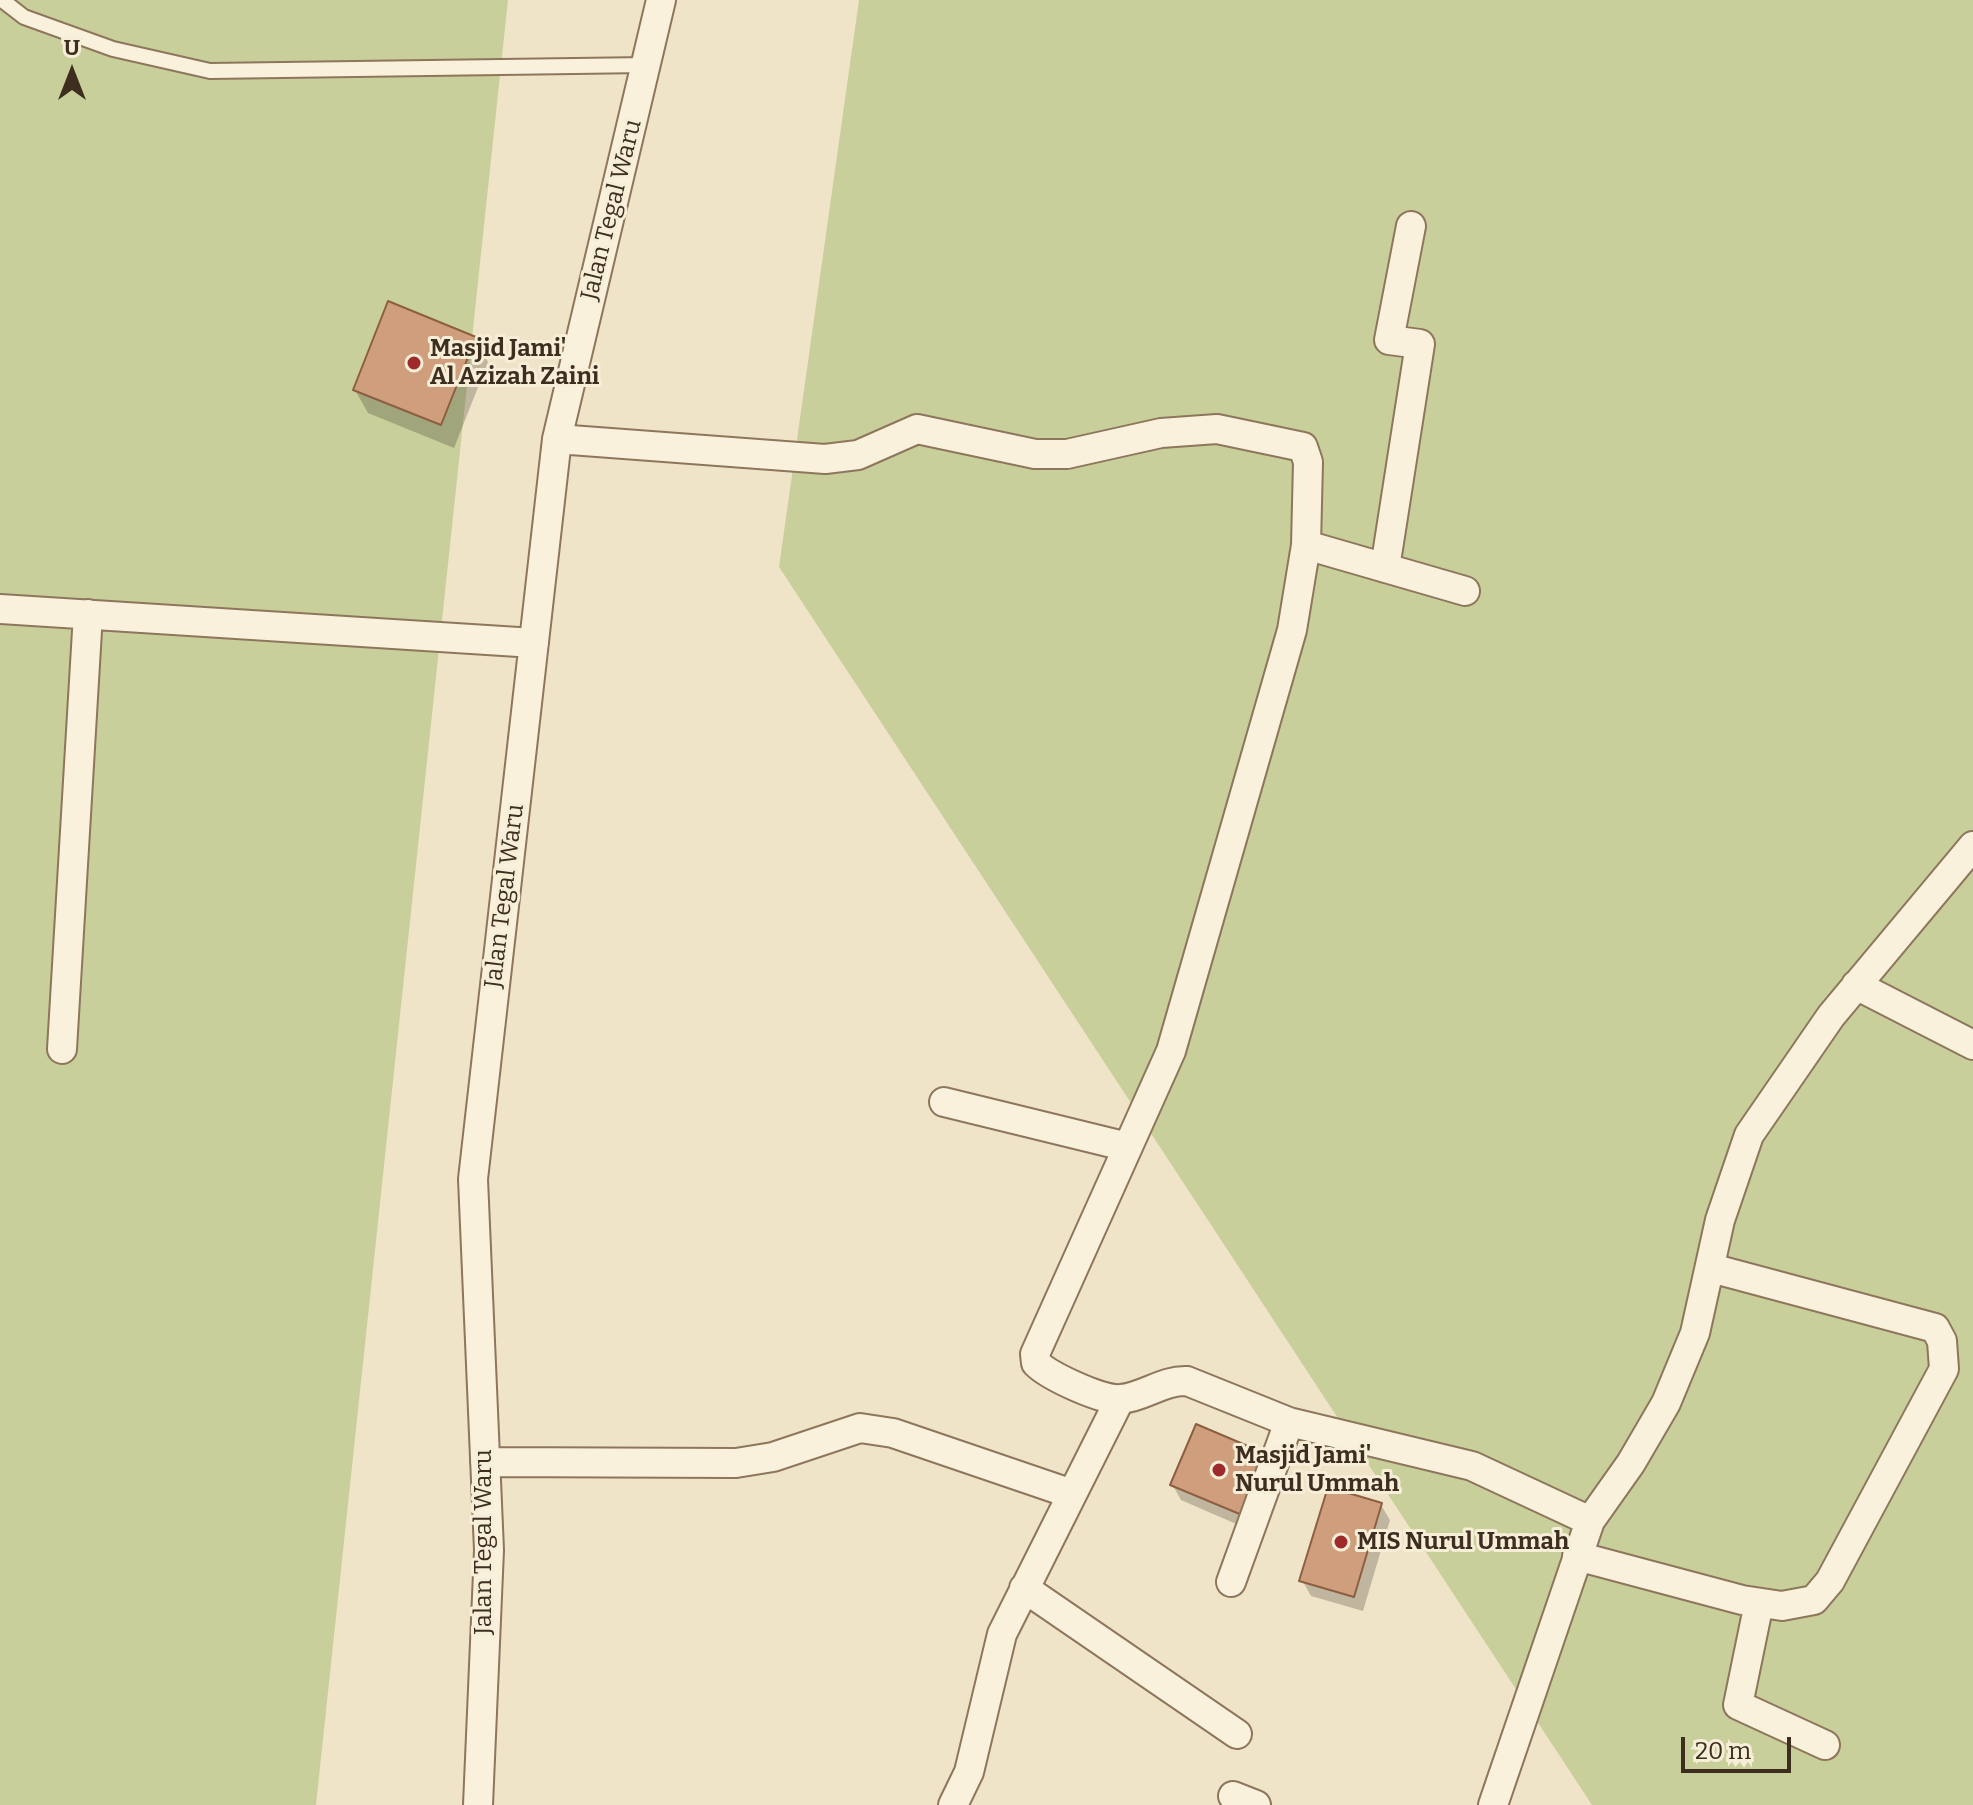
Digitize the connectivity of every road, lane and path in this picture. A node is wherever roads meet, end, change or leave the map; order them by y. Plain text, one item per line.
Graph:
1 (2, 0) edge
2 (661, 0) edge
3 (647, 65) junction
4 (1411, 226) dead end
5 (557, 439) junction
6 (1306, 545) junction
7 (1385, 568) junction
8 (1465, 591) dead end
9 (0, 609) edge
10 (88, 614) junction
11 (534, 643) junction
12 (1973, 846) edge
13 (1856, 985) junction
14 (1973, 1045) edge
15 (62, 1049) dead end
16 (944, 1102) dead end
17 (1128, 1147) junction
18 (1711, 1268) junction
19 (1120, 1399) junction
20 (1289, 1422) junction
21 (485, 1462) junction
22 (1072, 1494) junction
23 (1590, 1521) junction
24 (1577, 1556) junction
25 (1231, 1582) dead end
26 (1024, 1588) junction
27 (1759, 1603) junction
28 (1237, 1734) dead end
29 (1825, 1745) dead end
30 (478, 1805) edge
31 (953, 1805) edge
32 (1493, 1805) edge

1 - 3 lane
2 - 3 street, Jalan Tegal Waru
3 - 5 street, Jalan Tegal Waru
4 - 7 street
5 - 6 street
5 - 11 street, Jalan Tegal Waru
6 - 7 street
6 - 17 street
7 - 8 street
9 - 10 street
10 - 11 street
10 - 15 street
11 - 21 street, Jalan Tegal Waru
12 - 13 street
13 - 14 street
13 - 18 street
16 - 17 street
17 - 19 street
18 - 23 street
18 - 27 street
19 - 20 street
19 - 22 street
20 - 23 street
20 - 25 street
21 - 22 street
21 - 30 street, Jalan Tegal Waru
22 - 26 street
23 - 24 street
24 - 27 street
24 - 32 street
26 - 28 street
26 - 31 street
27 - 29 street

